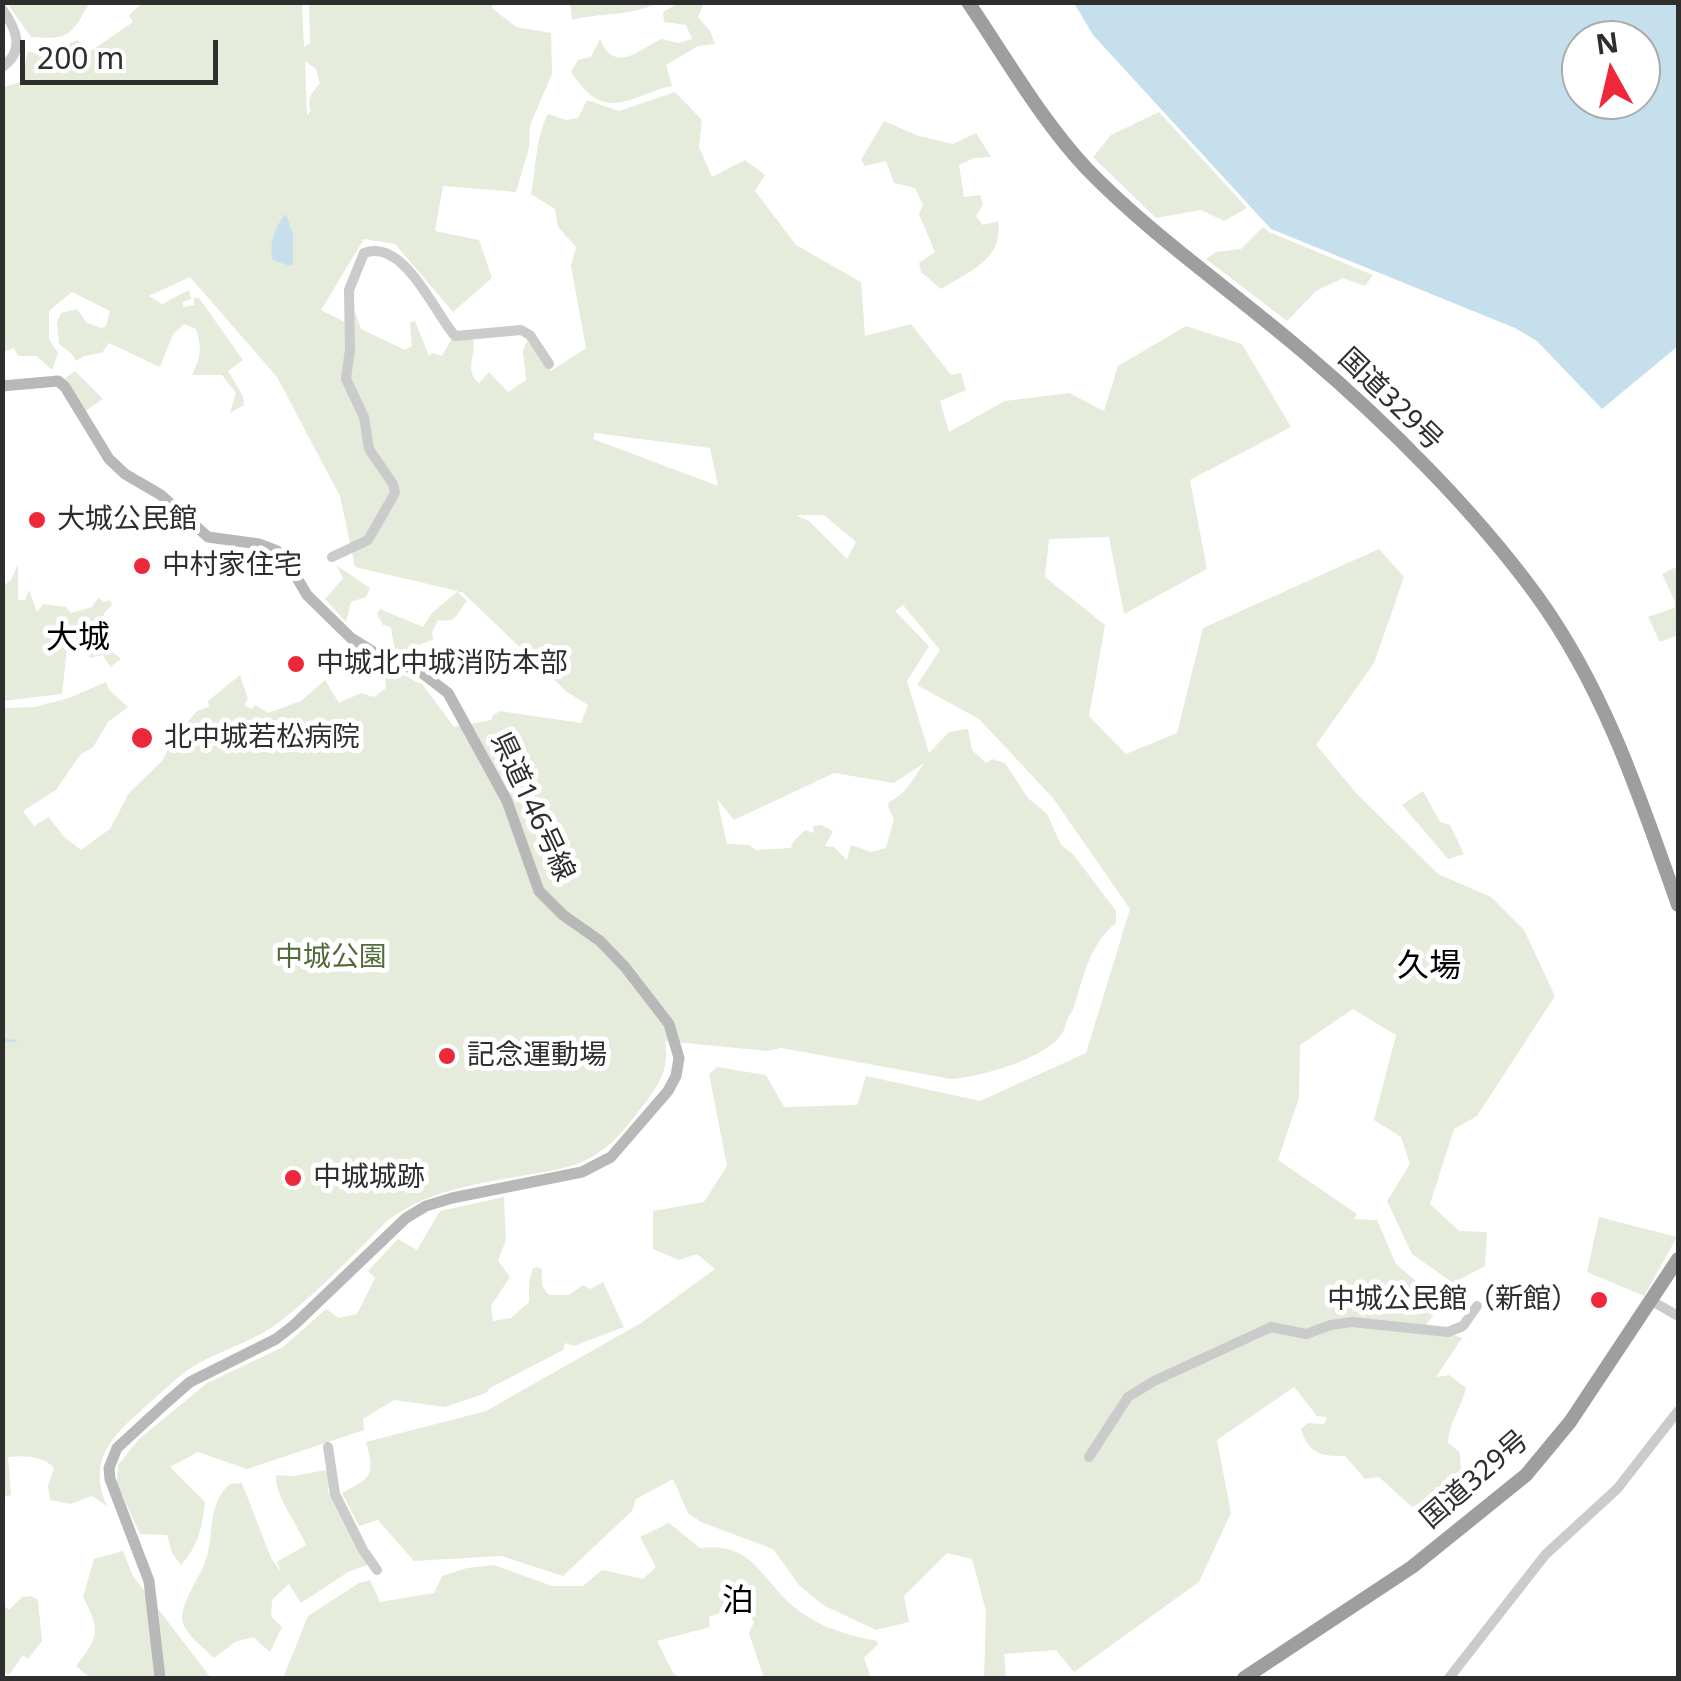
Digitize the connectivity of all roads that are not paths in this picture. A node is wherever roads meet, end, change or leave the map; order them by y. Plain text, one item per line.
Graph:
1 (968, 2) edge
2 (2, 9) edge
3 (2, 67) edge
4 (549, 364) dead end
5 (2, 386) edge
6 (332, 557) dead end
7 (1678, 905) edge
8 (1678, 1259) edge
9 (1652, 1300) junction
10 (1476, 1306) dead end
11 (1678, 1316) edge
12 (1678, 1412) edge
13 (328, 1447) dead end
14 (1089, 1458) dead end
15 (378, 1570) dead end
16 (160, 1678) edge
17 (1245, 1678) edge
18 (1449, 1678) edge

1 - 7 highway, 国道329号
2 - 3 street
4 - 6 street
5 - 16 main road, 県道146号線
8 - 9 highway, 国道329号
9 - 11 street
9 - 17 highway, 国道329号
10 - 14 street
12 - 18 street
13 - 15 street

